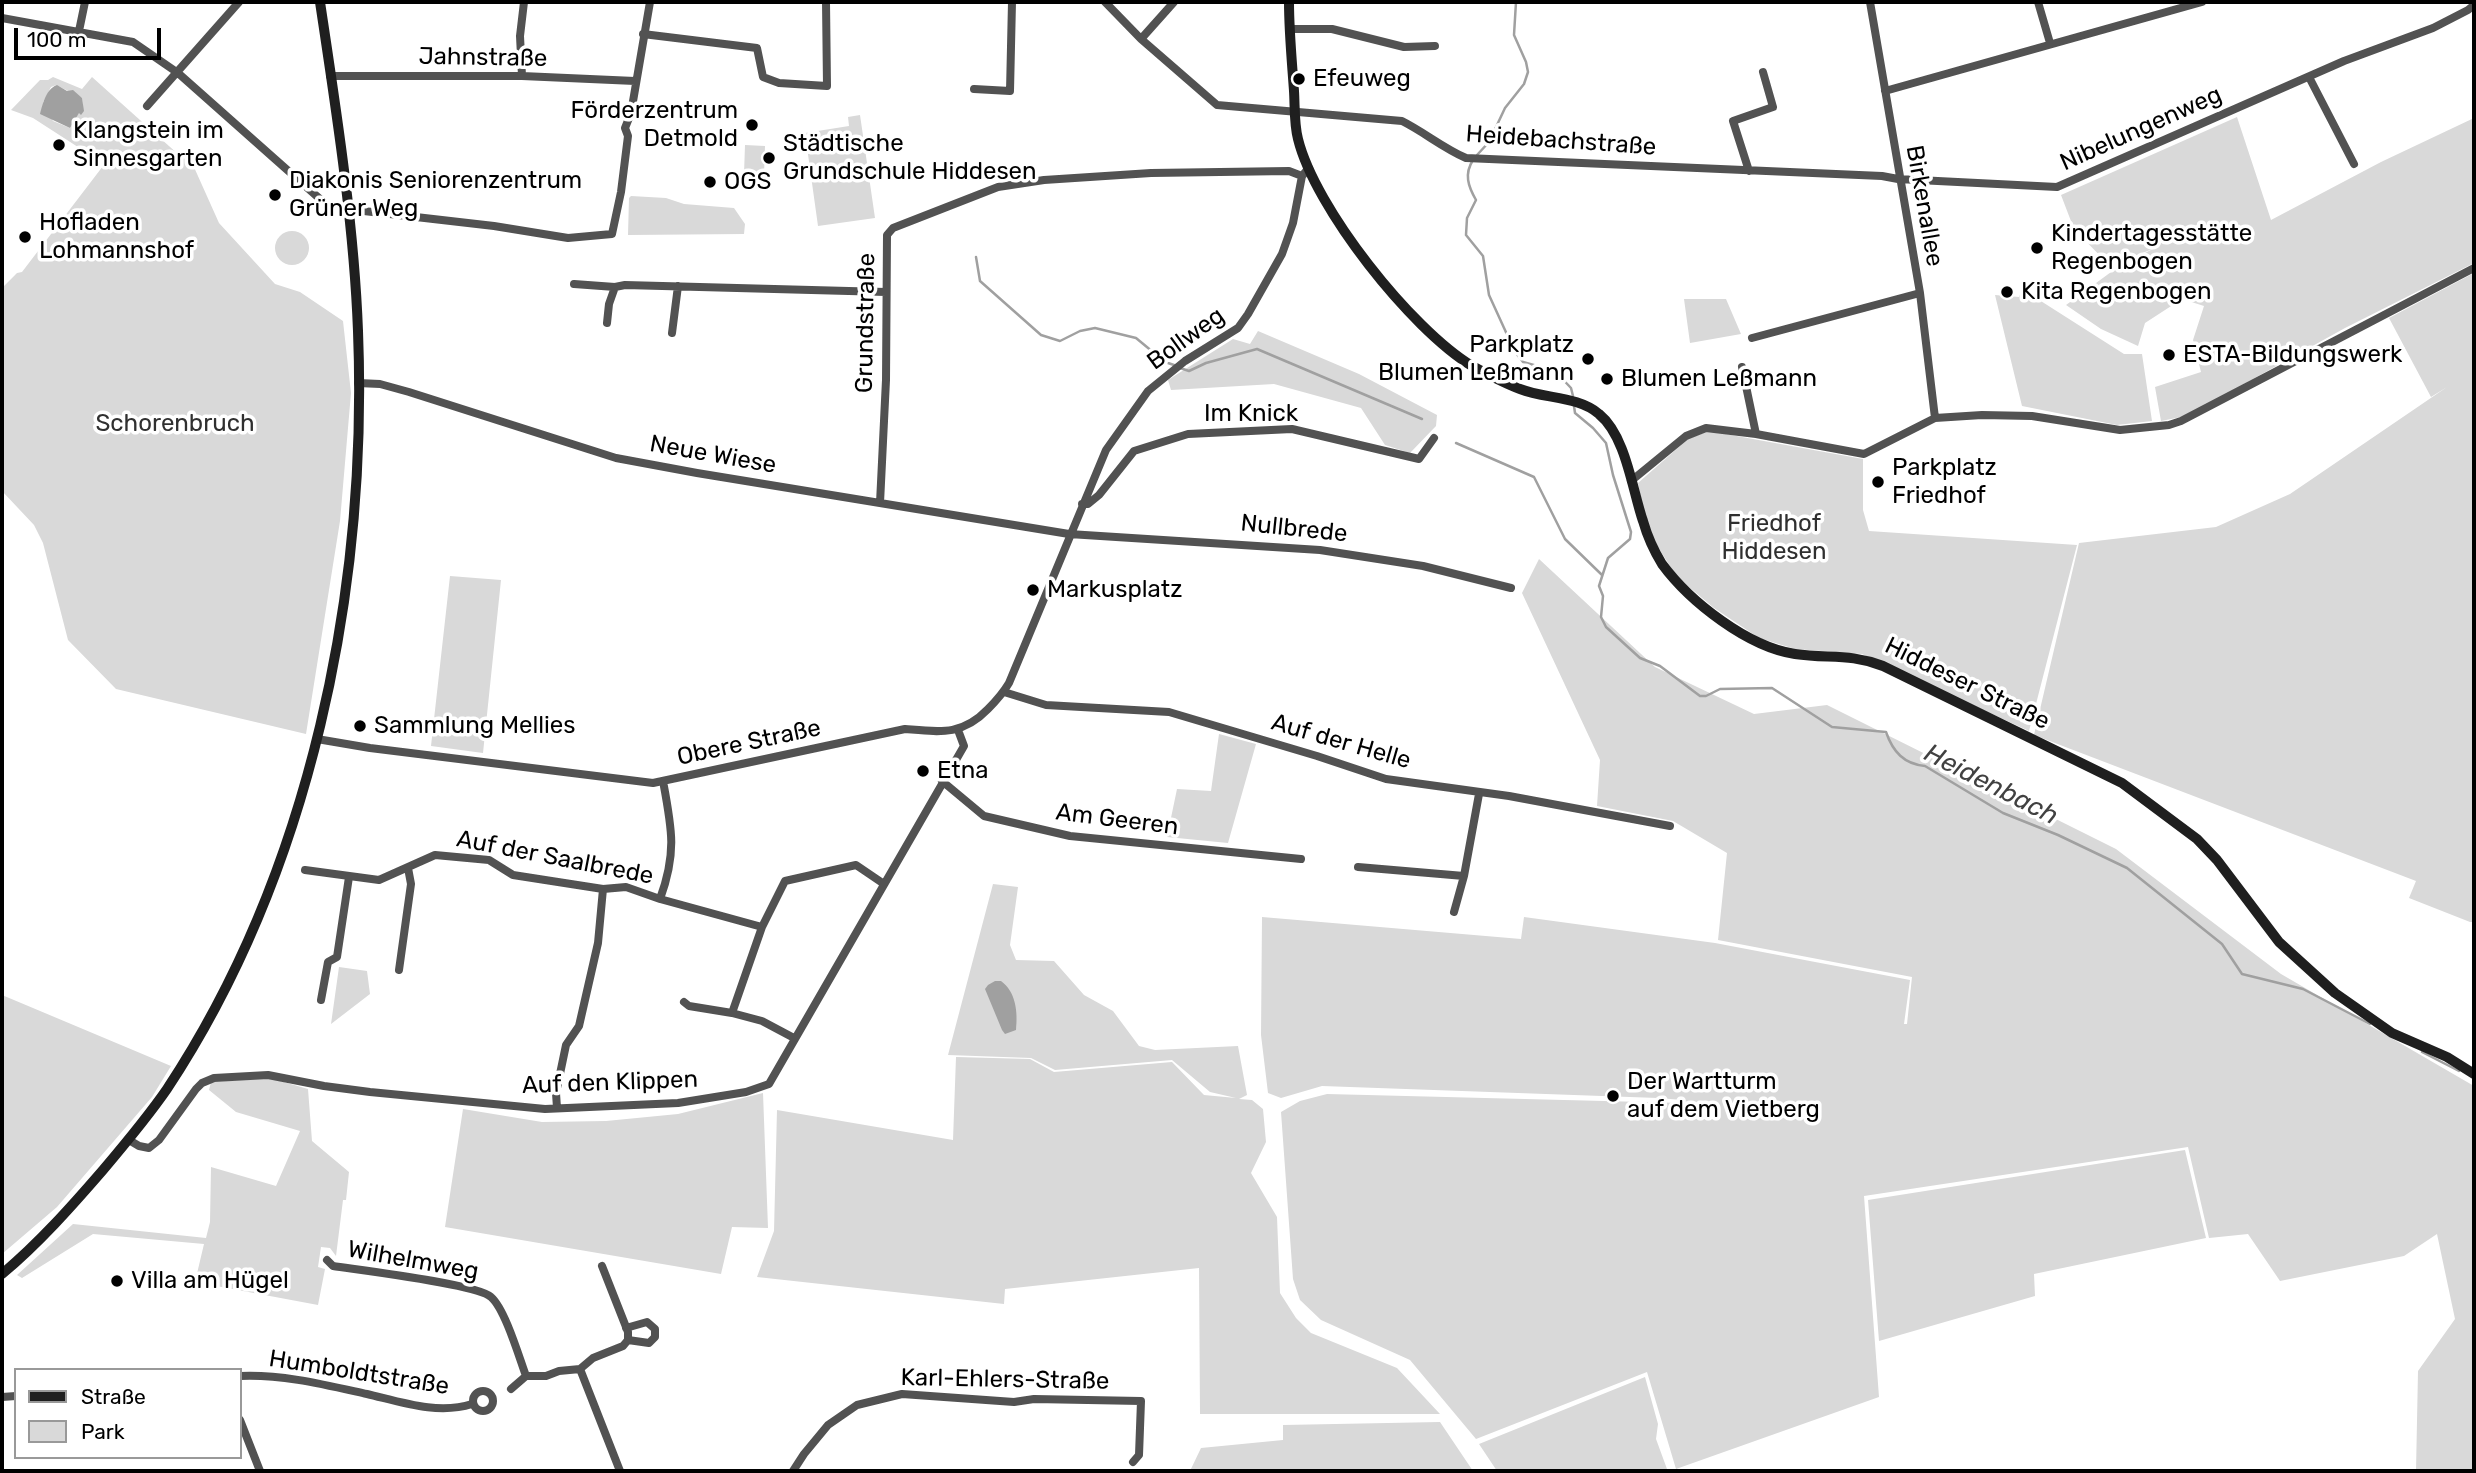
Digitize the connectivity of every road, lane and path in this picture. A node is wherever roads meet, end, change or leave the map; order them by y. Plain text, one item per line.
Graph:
1 (85, 2) edge
2 (239, 2) edge
3 (320, 2) edge
4 (524, 2) edge
5 (650, 2) edge
6 (826, 2) edge
7 (1012, 2) edge
8 (1105, 2) edge
9 (1174, 2) edge
10 (1289, 2) edge
11 (1870, 2) edge
12 (2038, 2) edge
13 (2202, 2) edge
14 (2474, 5) edge
15 (2, 18) edge
16 (1290, 29) junction
17 (79, 31) junction
18 (643, 34) junction
19 (1141, 39) junction
20 (2050, 43) junction
21 (1435, 46) dead end
22 (1763, 72) dead end
23 (178, 73) junction
24 (330, 76) junction
25 (522, 76) junction
26 (2309, 77) junction
27 (635, 81) junction
28 (974, 89) dead end
29 (1885, 91) junction
30 (147, 106) dead end
31 (1295, 111) junction
32 (2354, 164) dead end
33 (1749, 171) junction
34 (1305, 172) junction
35 (1898, 179) junction
36 (347, 209) junction
37 (2474, 268) edge
38 (574, 284) dead end
39 (678, 286) junction
40 (615, 287) junction
41 (886, 292) junction
42 (1920, 293) junction
43 (607, 323) dead end
44 (672, 333) dead end
45 (1752, 338) dead end
46 (1742, 367) dead end
47 (358, 383) junction
48 (1935, 418) junction
49 (1756, 434) junction
50 (1434, 438) dead end
51 (1631, 481) junction
52 (880, 503) junction
53 (1082, 504) junction
54 (1069, 534) junction
55 (1511, 588) dead end
56 (1004, 692) junction
57 (958, 730) junction
58 (317, 739) junction
59 (663, 781) junction
60 (942, 781) junction
61 (1479, 794) junction
62 (1671, 825) dead end
63 (1301, 859) dead end
64 (408, 867) junction
65 (1357, 867) dead end
66 (305, 870) dead end
67 (1464, 876) junction
68 (349, 877) junction
69 (884, 884) junction
70 (603, 889) junction
71 (660, 899) junction
72 (1454, 912) dead end
73 (762, 927) junction
74 (399, 970) dead end
75 (321, 1000) dead end
76 (684, 1002) dead end
77 (732, 1013) junction
78 (794, 1038) junction
79 (2474, 1074) edge
80 (557, 1108) junction
81 (128, 1140) junction
82 (327, 1260) dead end
83 (601, 1265) dead end
84 (2, 1274) edge
85 (626, 1328) junction
86 (628, 1340) junction
87 (580, 1370) junction
88 (242, 1376) edge
89 (526, 1376) junction
90 (511, 1389) dead end
91 (472, 1404) dead end
92 (242, 1425) edge
93 (1133, 1462) dead end
94 (260, 1471) edge
95 (620, 1471) edge
96 (793, 1471) edge

1 - 17 street
2 - 23 street
3 - 24 main road
4 - 25 street
5 - 18 street
6 - 18 street
7 - 28 street
8 - 19 street, Heidebachstraße
9 - 19 street
10 - 16 main road, Hiddeser Straße
11 - 29 street, Birkenallee
12 - 20 street
13 - 20 street
14 - 26 street, Nibelungenweg
15 - 17 street
16 - 21 street
16 - 31 main road, Hiddeser Straße
17 - 23 street
18 - 27 street
19 - 31 street, Heidebachstraße
20 - 29 street
22 - 33 street
23 - 30 street
23 - 36 street
24 - 25 street, Jahnstraße
24 - 36 main road
25 - 27 street, Jahnstraße
26 - 32 street
26 - 35 street, Nibelungenweg
27 - 36 street
29 - 35 street, Birkenallee
31 - 33 street, Heidebachstraße
31 - 34 main road, Hiddeser Straße
33 - 35 street, Heidebachstraße
34 - 41 street, Grundstraße
34 - 51 main road, Hiddeser Straße
34 - 53 street, Bollweg
35 - 42 street, Birkenallee
36 - 47 main road
37 - 48 street
38 - 40 street
39 - 40 street
39 - 41 street
39 - 44 street
40 - 43 street
41 - 52 street, Grundstraße
42 - 45 street
42 - 48 street, Birkenallee
46 - 49 street
47 - 52 street, Neue Wiese
47 - 58 main road
48 - 49 street
49 - 51 street
50 - 53 street, Im Knick
51 - 79 main road, Hiddeser Straße
52 - 54 street, Neue Wiese
53 - 54 street, Bollweg
54 - 55 street, Nullbrede
54 - 56 street
56 - 57 street
56 - 61 street, Auf der Helle
57 - 59 street, Obere Straße
57 - 60 street, Auf den Klippen
58 - 59 street, Obere Straße
58 - 81 main road
59 - 71 street, Auf der Saalbrede
60 - 63 street, Am Geeren
60 - 69 street, Auf den Klippen
61 - 62 street, Auf der Helle
61 - 67 street
64 - 68 street, Auf der Saalbrede
64 - 70 street, Auf der Saalbrede
64 - 74 street
65 - 67 street
66 - 68 street, Auf der Saalbrede
67 - 72 street
68 - 75 street
69 - 73 street
69 - 78 street, Auf den Klippen
70 - 71 street, Auf der Saalbrede
70 - 80 street
71 - 73 street
73 - 77 street
76 - 77 street
77 - 78 street
78 - 80 street, Auf den Klippen
80 - 81 street, Auf den Klippen
81 - 84 main road
82 - 89 street, Wilhelmweg
83 - 85 street
85 - 86 street
85 - 86 street
86 - 87 street
87 - 89 street
87 - 95 street
88 - 91 street, Humboldtstraße
89 - 90 street
92 - 94 street
93 - 96 street, Karl-Ehlers-Straße

